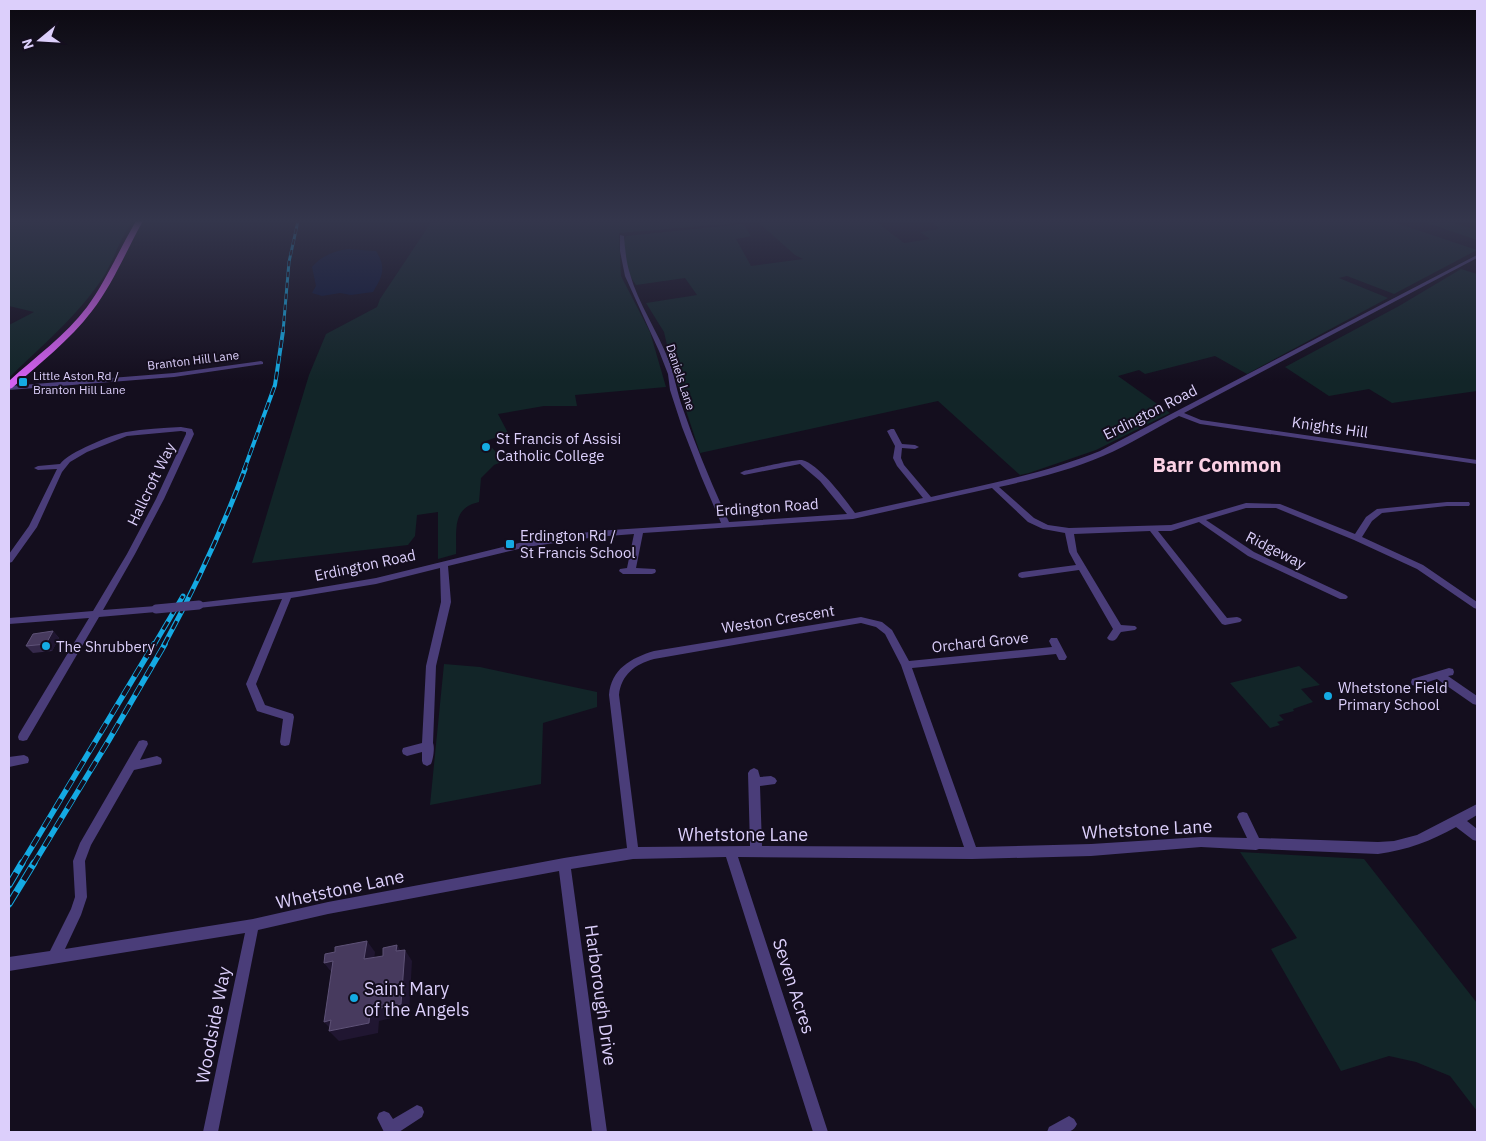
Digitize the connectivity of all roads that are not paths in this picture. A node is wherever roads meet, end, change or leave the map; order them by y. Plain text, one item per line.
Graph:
1 (111, 274) edge
2 (626, 274) edge
3 (1443, 274) edge
4 (261, 363) dead end
5 (9, 387) edge
6 (1180, 414) junction
7 (891, 431) dead end
8 (899, 446) junction
9 (915, 447) dead end
10 (1477, 462) edge
11 (62, 466) junction
12 (38, 468) dead end
13 (760, 470) junction
14 (744, 473) dead end
15 (766, 478) dead end
16 (994, 486) junction
17 (928, 500) junction
18 (1447, 504) junction
19 (1466, 504) dead end
20 (1457, 512) dead end
21 (853, 516) junction
22 (1201, 520) junction
23 (726, 524) junction
24 (1153, 530) junction
25 (1069, 531) junction
26 (639, 532) junction
27 (1357, 538) junction
28 (9, 560) edge
29 (444, 564) junction
30 (1081, 567) junction
31 (652, 571) dead end
32 (1022, 575) dead end
33 (288, 595) junction
34 (1344, 599) dead end
35 (200, 605) joint
36 (1477, 606) edge
37 (94, 614) junction
38 (1237, 620) dead end
39 (9, 621) edge
40 (1132, 628) dead end
41 (1118, 629) junction
42 (1112, 638) dead end
43 (1058, 649) dead end
44 (906, 665) junction
45 (1416, 682) dead end
46 (1477, 701) edge
47 (22, 732) dead end
48 (284, 742) dead end
49 (143, 744) dead end
50 (428, 746) junction
51 (406, 751) dead end
52 (24, 760) dead end
53 (427, 760) dead end
54 (157, 761) dead end
55 (9, 762) edge
56 (130, 766) junction
57 (771, 781) dead end
58 (1477, 809) edge
59 (1243, 817) dead end
60 (1457, 820) junction
61 (1477, 836) edge
62 (1256, 845) junction
63 (730, 851) junction
64 (756, 851) junction
65 (633, 853) junction
66 (972, 853) junction
67 (564, 864) junction
68 (253, 925) junction
69 (54, 956) junction
70 (9, 964) edge
71 (417, 1112) dead end
72 (1069, 1124) dead end
73 (389, 1126) edge
74 (211, 1132) edge
75 (600, 1132) edge
76 (821, 1132) edge
77 (1054, 1132) edge

1 - 5 main road
2 - 23 street, Daniels Lane
3 - 6 street, Erdington Road
4 - 5 street, Branton Hill Lane
6 - 10 street, Knights Hill
6 - 16 street, Erdington Road
7 - 8 street
8 - 9 street
8 - 17 street
11 - 12 street
11 - 28 street, Hallcroft Way
11 - 37 street, Hallcroft Way
13 - 14 street
13 - 15 street
13 - 21 street
16 - 17 street, Erdington Road
16 - 25 street
17 - 21 street, Erdington Road
18 - 19 street
18 - 20 street
18 - 27 street
21 - 23 street, Erdington Road
22 - 24 street
22 - 27 street
22 - 34 street, Ridgeway
23 - 26 street, Erdington Road
24 - 25 street
24 - 38 street
25 - 30 street
26 - 29 street, Erdington Road
26 - 31 street
27 - 36 street
29 - 33 street, Erdington Road
29 - 50 street
30 - 32 street
30 - 41 street
33 - 35 street, Erdington Road
33 - 48 street
35 - 37 street, Erdington Road, bridge
37 - 39 street, Erdington Road
37 - 47 street
40 - 41 street
41 - 42 street
43 - 44 street, Orchard Grove
44 - 65 street, Weston Crescent
44 - 66 street, Weston Crescent
45 - 46 street
49 - 56 street
50 - 51 street
50 - 53 street
52 - 55 street
54 - 56 street
56 - 69 street
57 - 64 street
58 - 60 street, Whetstone Lane
59 - 62 street
60 - 61 street
60 - 62 street, Whetstone Lane
62 - 66 street, Whetstone Lane
63 - 64 street, Whetstone Lane
63 - 65 street, Whetstone Lane
63 - 76 street, Seven Acres
64 - 66 street, Whetstone Lane
65 - 67 street, Whetstone Lane
67 - 68 street, Whetstone Lane
67 - 75 street, Harborough Drive
68 - 69 street, Whetstone Lane
68 - 74 street, Woodside Way
69 - 70 street, Whetstone Lane
71 - 73 street
72 - 77 street

